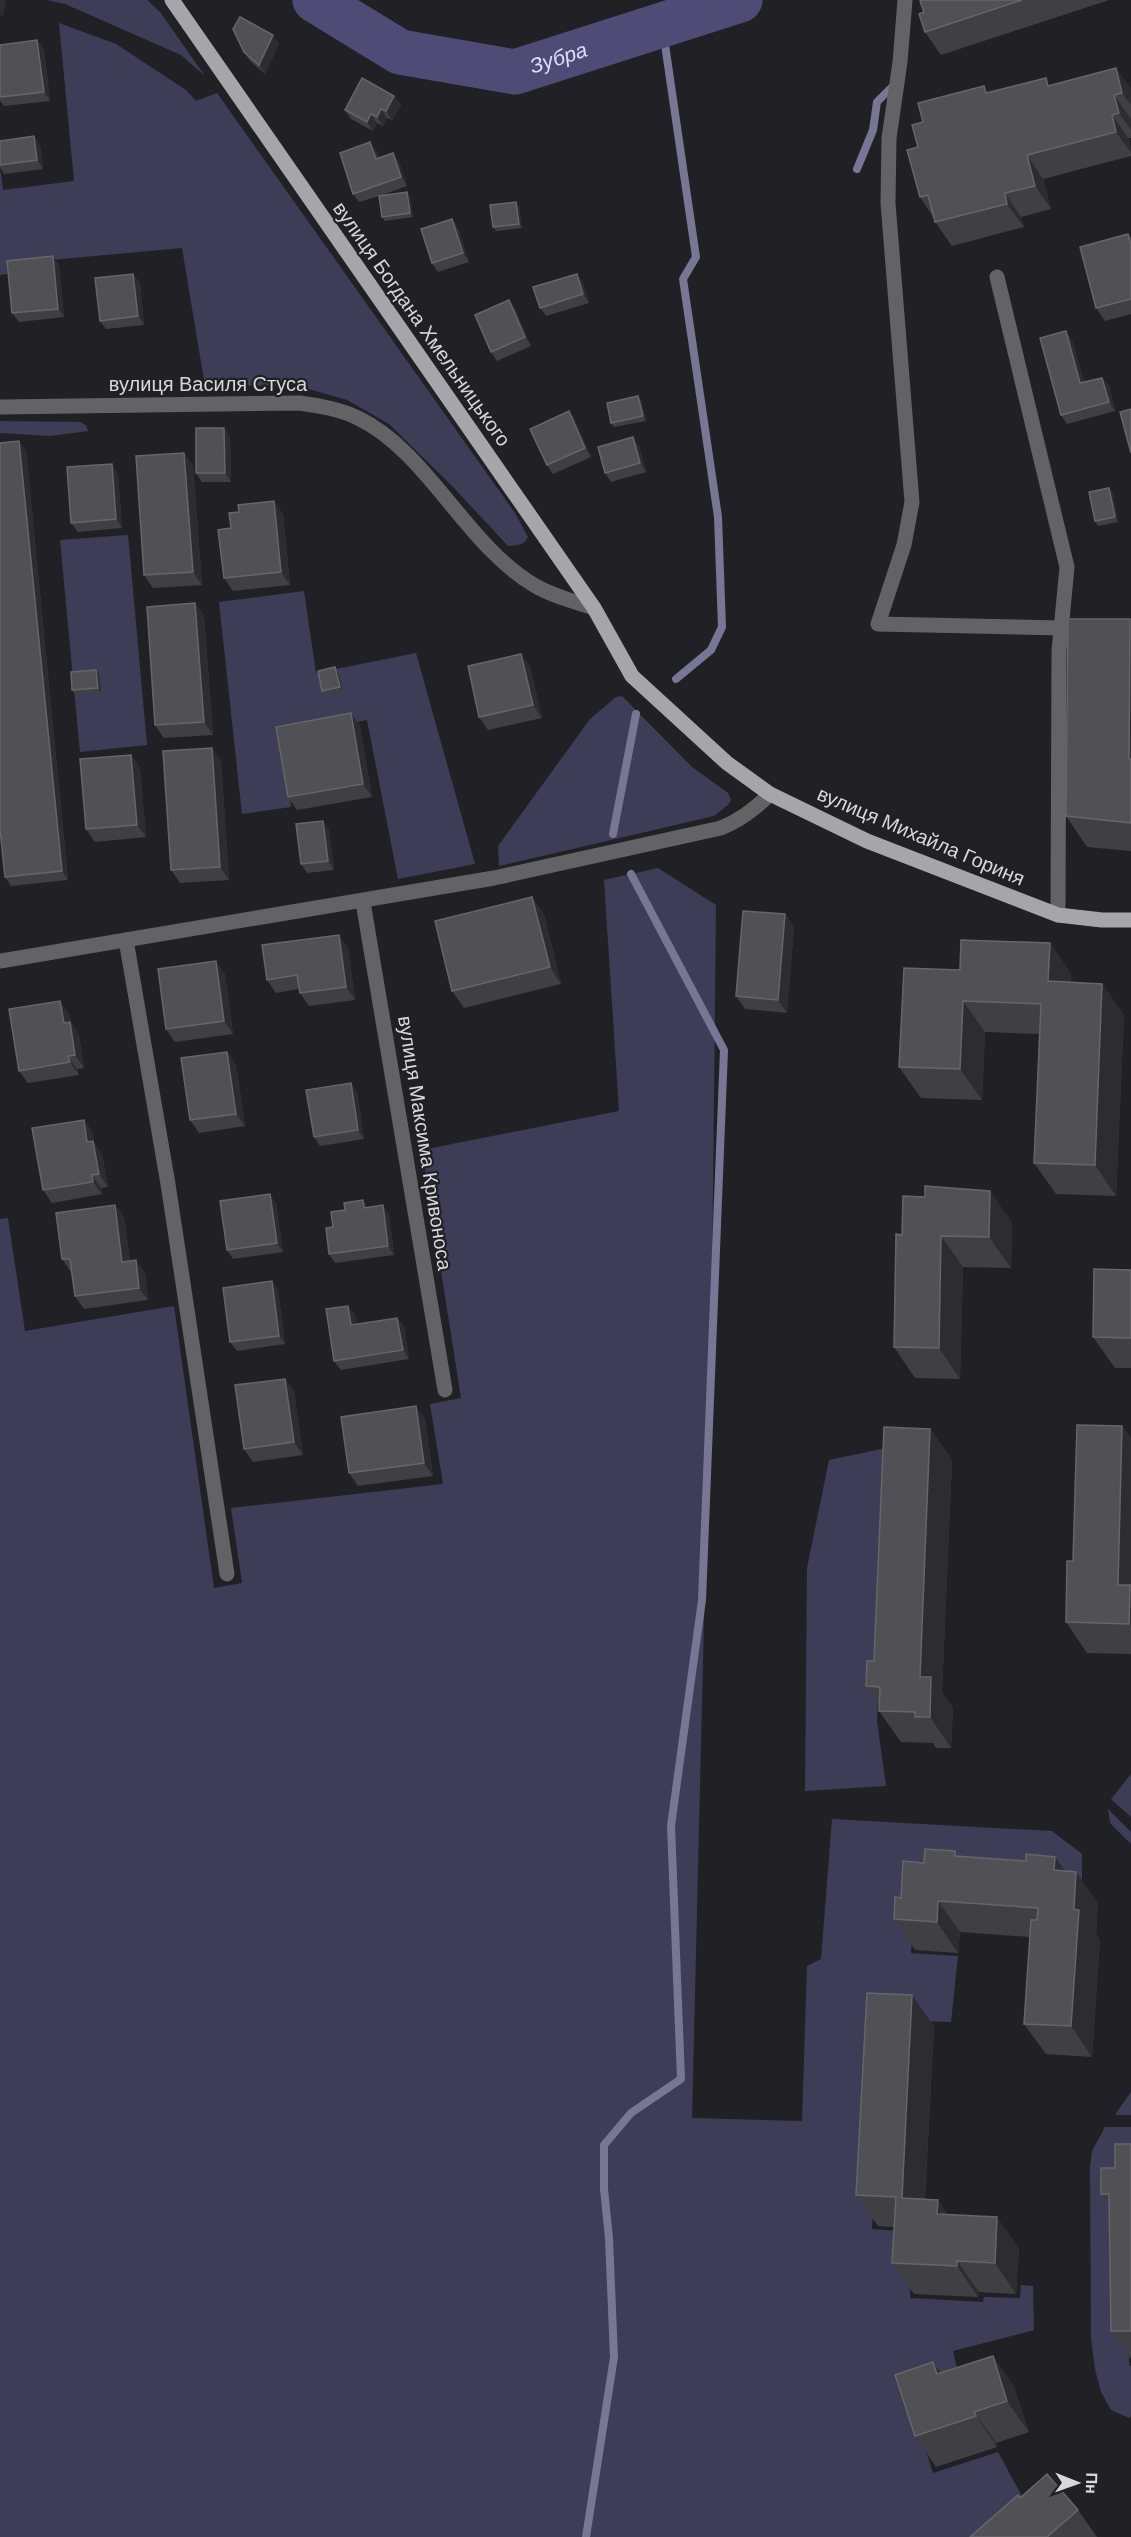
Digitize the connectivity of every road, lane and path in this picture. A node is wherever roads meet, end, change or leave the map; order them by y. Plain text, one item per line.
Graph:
1 (172, 0) edge
2 (905, 0) edge
3 (997, 277) dead end
4 (0, 407) edge
5 (594, 608) junction
6 (1061, 628) junction
7 (1080, 647) edge
8 (1059, 651) junction
9 (632, 676) joint
10 (770, 794) junction
11 (363, 902) junction
12 (1059, 915) junction
13 (1131, 920) edge
14 (126, 940) junction
15 (0, 962) edge
16 (445, 1390) dead end
17 (227, 1574) dead end

1 - 5 main road, вулиця Богдана Хмельницького
2 - 6 street
3 - 6 street
4 - 5 street, вулиця Василя Стуса
5 - 9 main road, вулиця Богдана Хмельницького
6 - 8 street
7 - 8 street
8 - 12 street
9 - 10 main road, вулиця Михайла Гориня
10 - 11 street
10 - 12 main road, вулиця Михайла Гориня
11 - 14 street
11 - 16 street, вулиця Максима Кривоноса
12 - 13 main road, вулиця Михайла Гориня
14 - 15 street
14 - 17 street

